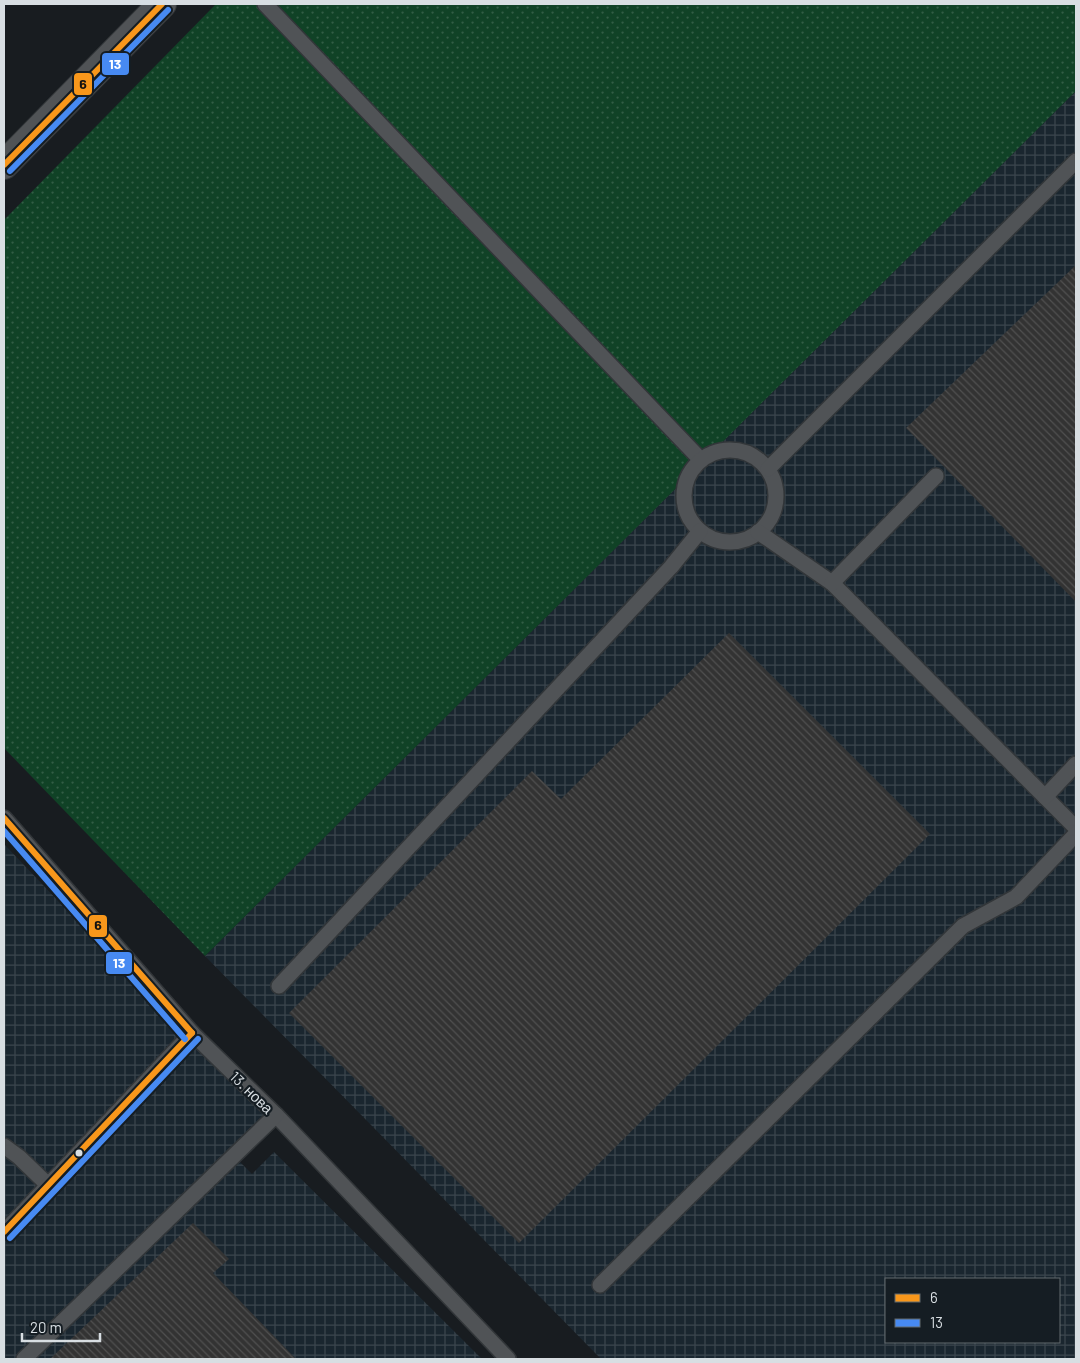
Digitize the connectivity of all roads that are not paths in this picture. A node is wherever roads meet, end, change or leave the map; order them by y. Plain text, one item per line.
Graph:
1 (162, 4) edge
2 (265, 4) edge
3 (1076, 161) edge
4 (4, 165) edge
5 (701, 460) junction
6 (768, 469) junction
7 (936, 476) dead end
8 (700, 531) junction
9 (758, 532) junction
10 (832, 583) junction
11 (1076, 764) edge
12 (1045, 797) junction
13 (4, 818) edge
14 (1076, 828) edge
15 (1076, 834) edge
16 (278, 986) dead end
17 (192, 1033) junction
18 (276, 1115) junction
19 (4, 1146) edge
20 (48, 1185) junction
21 (4, 1232) edge
22 (600, 1285) dead end
23 (24, 1359) edge
24 (508, 1359) edge

1 - 4 main road
2 - 5 lane
3 - 6 lane
5 - 6 lane
5 - 8 lane
6 - 9 lane
7 - 10 lane
8 - 9 lane
8 - 16 lane
9 - 10 lane
10 - 12 lane
11 - 12 lane
12 - 14 lane
13 - 17 lane, 13. нова
15 - 22 lane
17 - 18 lane, 13. нова
17 - 20 lane
18 - 23 lane
18 - 24 lane, 13. нова
19 - 20 lane
20 - 21 lane

